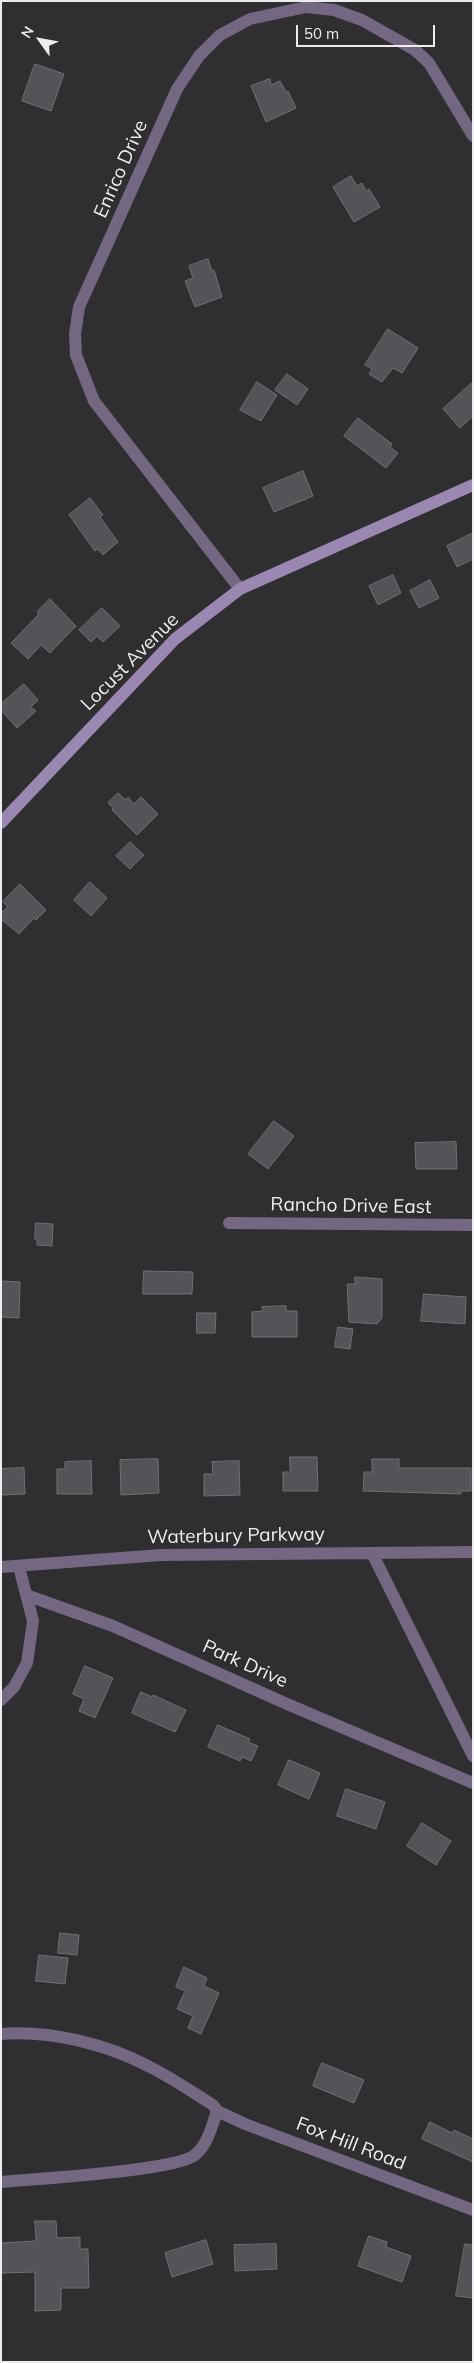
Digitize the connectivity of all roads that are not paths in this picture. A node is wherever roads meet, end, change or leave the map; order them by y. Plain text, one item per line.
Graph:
1 (295, 5) edge
2 (473, 136) edge
3 (473, 485) edge
4 (240, 589) junction
5 (1, 823) edge
6 (228, 1223) dead end
7 (473, 1225) edge
8 (473, 1552) edge
9 (372, 1553) junction
10 (1, 1567) edge
11 (19, 1567) junction
12 (26, 1595) junction
13 (1, 1700) edge
14 (473, 1756) edge
15 (473, 1783) edge
16 (1, 2034) edge
17 (217, 2111) junction
18 (1, 2182) edge
19 (473, 2210) edge

1 - 2 street, Enrico Drive
1 - 4 street, Enrico Drive
3 - 4 street, Locust Avenue
4 - 5 street, Locust Avenue
6 - 7 street, Rancho Drive East
8 - 9 street, Waterbury Parkway
9 - 11 street, Waterbury Parkway
9 - 14 street
10 - 11 street, Waterbury Parkway
11 - 12 street
12 - 13 street
12 - 15 street, Park Drive
16 - 17 street, Fox Hill Road
17 - 18 street
17 - 19 street, Fox Hill Road

